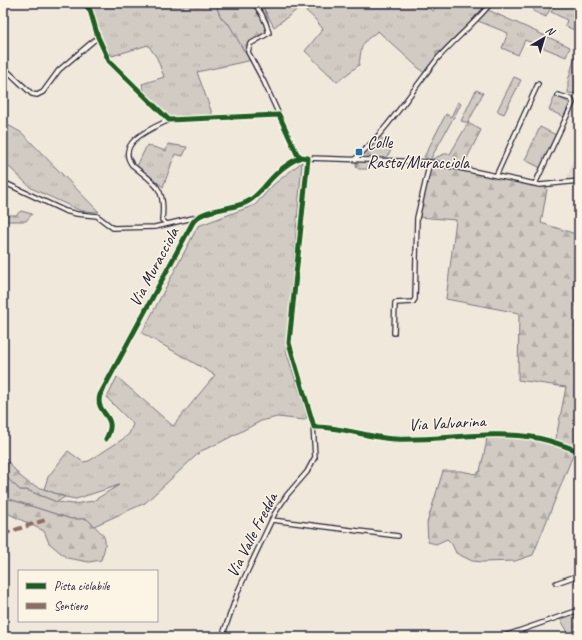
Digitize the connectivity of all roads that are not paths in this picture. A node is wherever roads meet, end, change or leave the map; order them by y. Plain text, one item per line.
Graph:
1 (84, 3) edge
2 (254, 3) edge
3 (491, 3) edge
4 (98, 37) junction
5 (3, 67) edge
6 (538, 84) dead end
7 (558, 95) dead end
8 (278, 115) junction
9 (169, 120) junction
10 (301, 157) junction
11 (308, 158) junction
12 (355, 159) junction
13 (430, 162) junction
14 (496, 176) junction
15 (579, 181) edge
16 (3, 182) edge
17 (535, 184) junction
18 (198, 217) junction
19 (168, 224) junction
20 (394, 333) dead end
21 (314, 427) junction
22 (106, 439) dead end
23 (579, 451) edge
24 (272, 520) junction
25 (398, 536) dead end
26 (578, 576) edge
27 (556, 583) dead end
28 (579, 584) edge
29 (579, 610) edge
30 (222, 637) edge
31 (501, 637) edge

1 - 4 street
2 - 8 street
3 - 12 street
4 - 5 street
4 - 9 street
6 - 14 street
7 - 17 street
8 - 9 street
8 - 10 street
9 - 19 street
10 - 11 street
10 - 18 street, Via Muracciola
11 - 12 street
11 - 21 street, Via Valle Fredda
12 - 13 street
13 - 14 street
13 - 20 street
14 - 17 street
15 - 17 street
16 - 19 street
18 - 19 street
18 - 22 street, Via Muracciola
21 - 23 street, Via Valvarina
21 - 24 street, Via Valle Fredda
24 - 25 street
24 - 30 street, Via Valle Fredda
26 - 27 street
26 - 28 street
29 - 31 street

